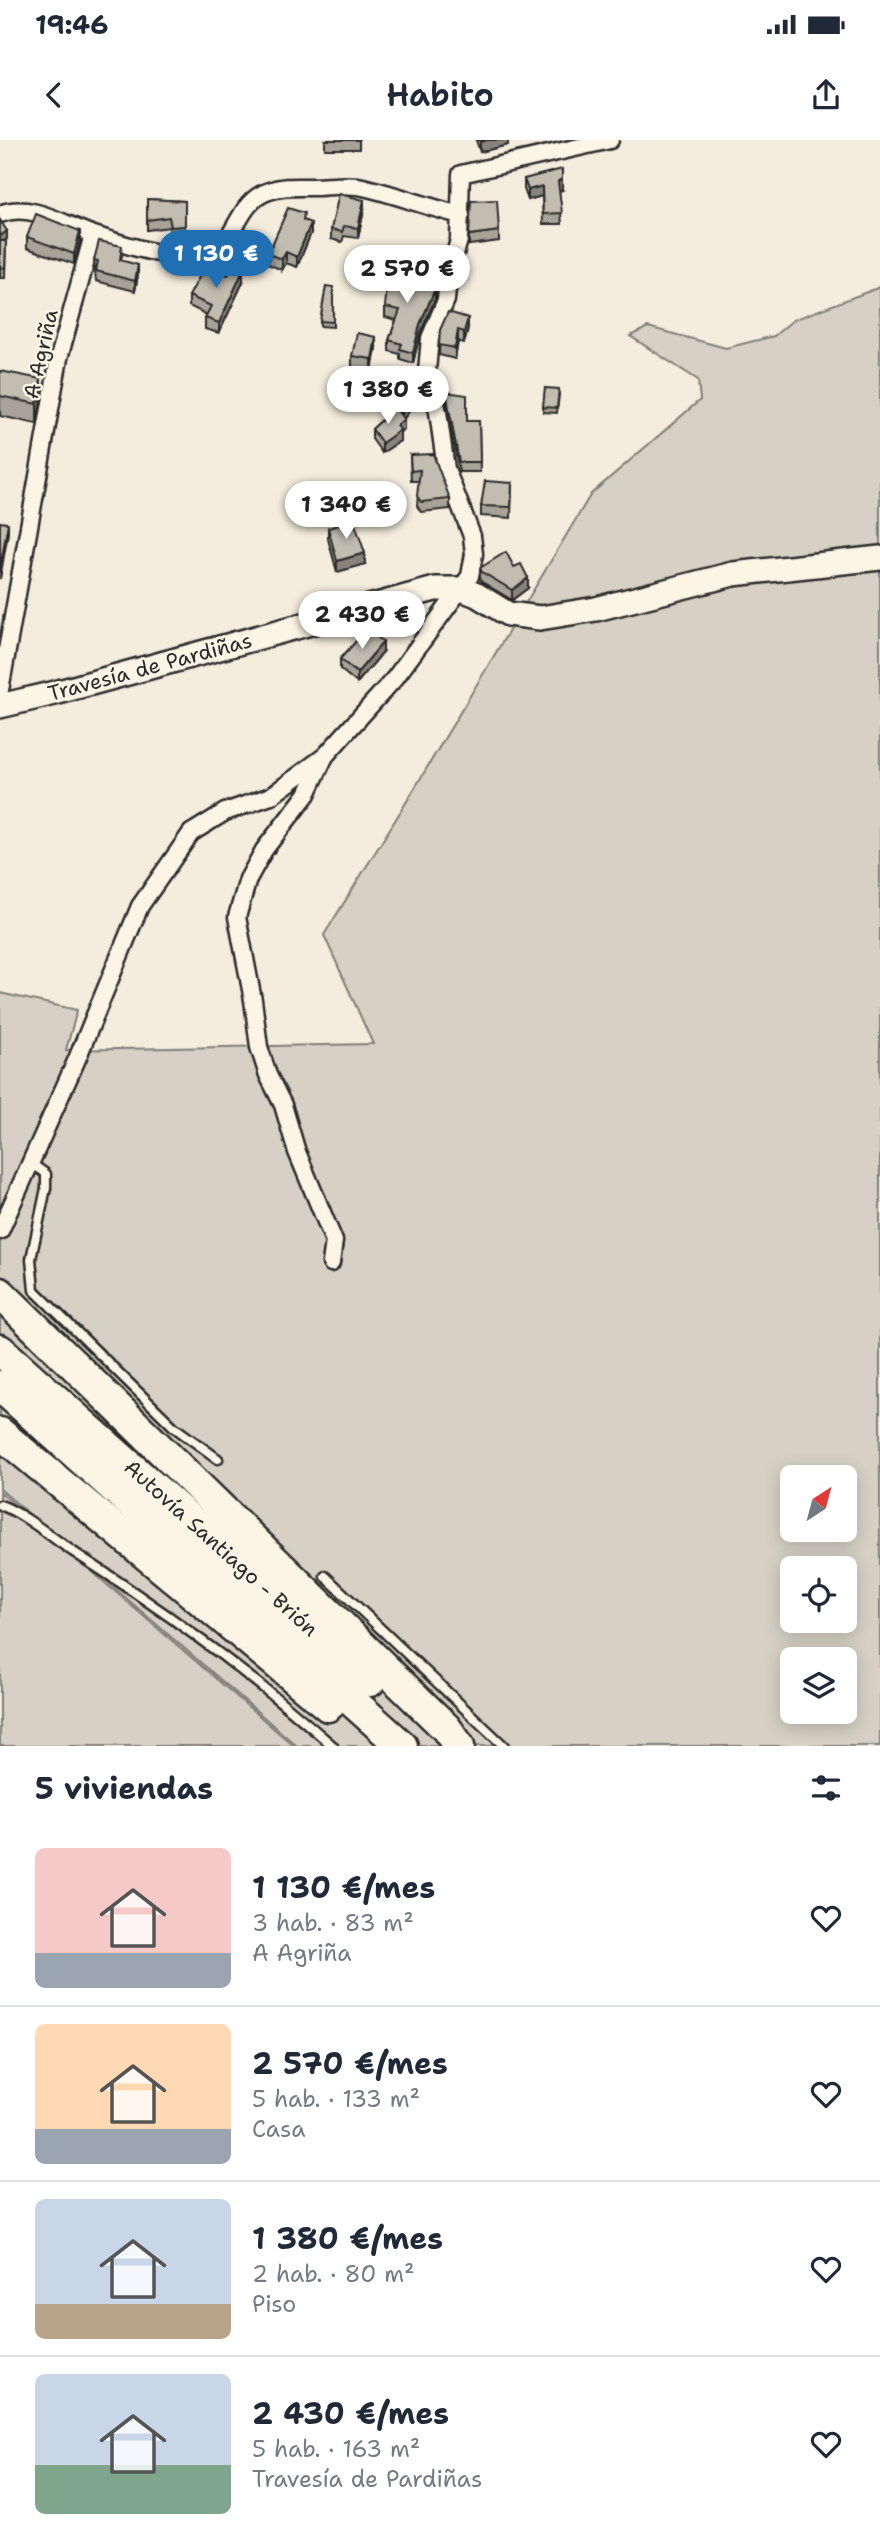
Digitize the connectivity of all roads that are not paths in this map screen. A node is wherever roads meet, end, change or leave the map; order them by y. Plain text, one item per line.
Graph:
1 (610, 140) edge
2 (0, 214) edge
3 (461, 215) junction
4 (93, 234) junction
5 (880, 558) edge
6 (461, 589) junction
7 (0, 690) edge
8 (0, 706) edge
9 (325, 756) junction
10 (32, 1164) junction
11 (0, 1231) edge
12 (331, 1263) dead end
13 (0, 1293) edge
14 (0, 1350) edge
15 (0, 1386) edge
16 (0, 1433) edge
17 (218, 1459) dead end
18 (0, 1505) edge
19 (325, 1576) dead end
20 (333, 1746) edge
21 (376, 1746) edge
22 (402, 1746) edge
23 (444, 1746) edge
24 (459, 1746) edge
25 (504, 1746) edge

1 - 3 street
2 - 4 street
3 - 4 street
3 - 6 street
4 - 7 street, A Agriña
5 - 6 street
6 - 8 street, Travesía de Pardiñas
6 - 9 street
9 - 10 street
9 - 12 street
10 - 11 street
10 - 17 lane
13 - 24 highway
14 - 23 highway, Autovía Santiago - Brión
15 - 22 highway, Autovía Santiago - Brión
16 - 21 highway
18 - 20 lane
19 - 25 lane

